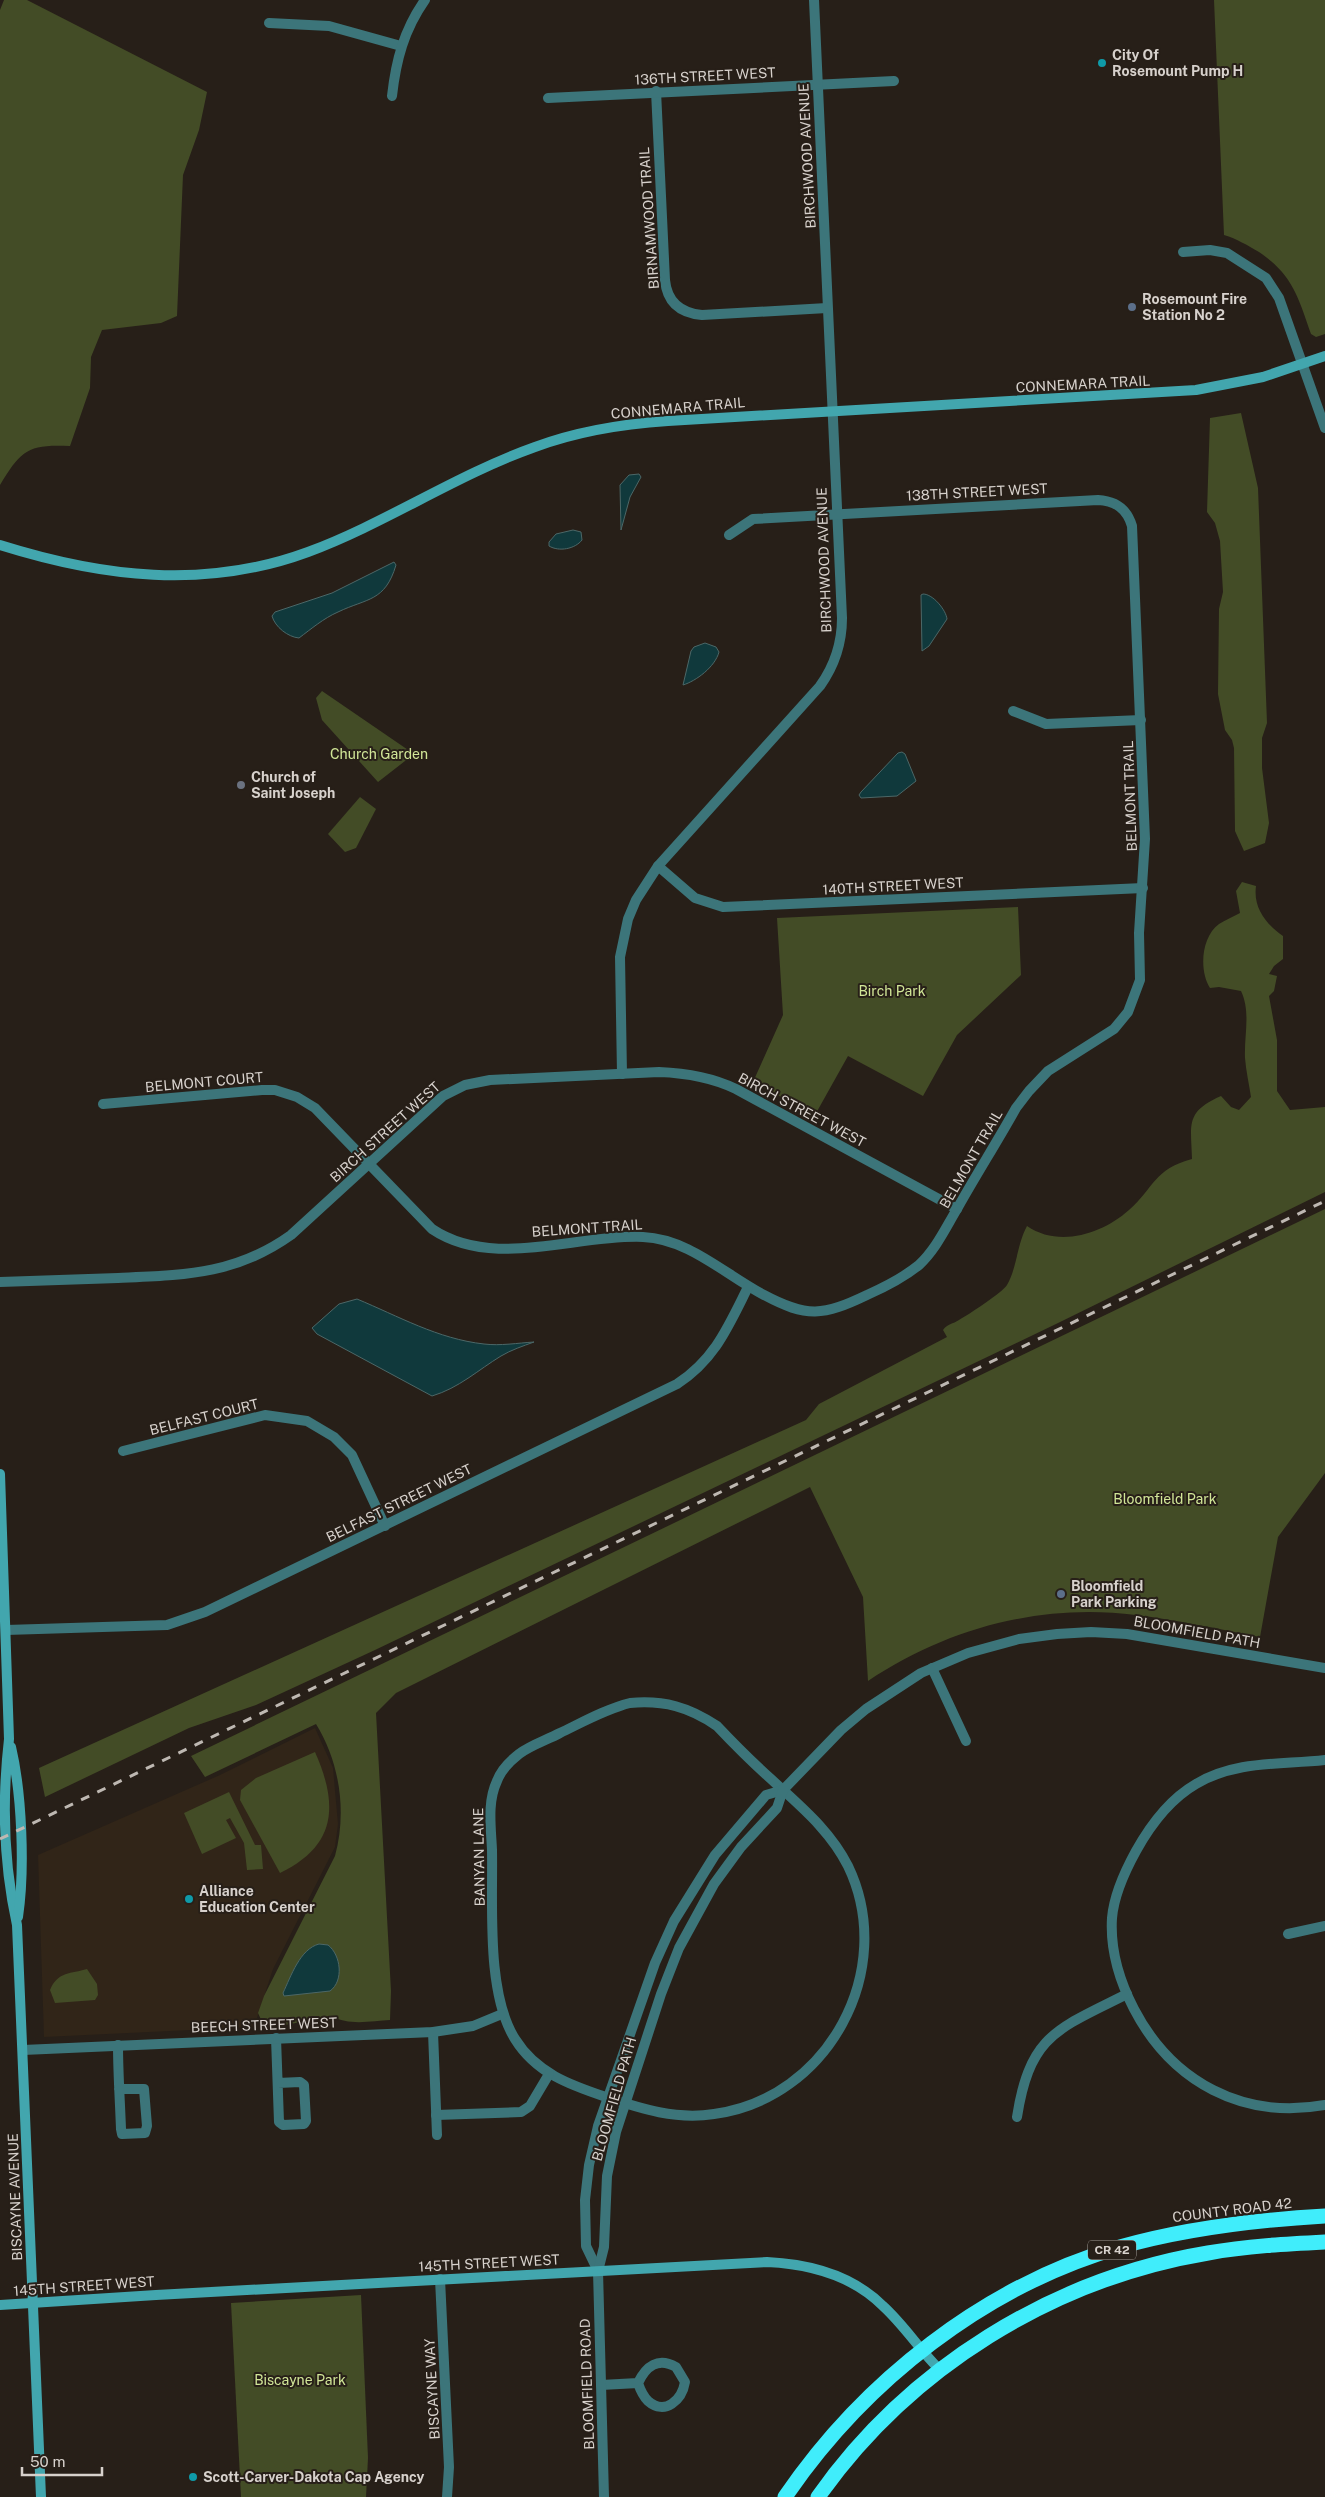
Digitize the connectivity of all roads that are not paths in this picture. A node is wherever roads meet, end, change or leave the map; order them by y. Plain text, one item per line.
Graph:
1 (425, 0) edge
2 (814, 0) edge
3 (269, 23) dead end
4 (401, 46) junction
5 (894, 81) dead end
6 (817, 84) junction
7 (656, 92) junction
8 (392, 96) dead end
9 (548, 98) dead end
10 (1183, 252) dead end
11 (827, 308) junction
12 (1325, 356) edge
13 (1302, 364) junction
14 (832, 411) junction
15 (1325, 428) edge
16 (1118, 505) joint
17 (836, 513) junction
18 (729, 535) dead end
19 (0, 545) edge
20 (1013, 711) dead end
21 (1141, 720) junction
22 (658, 866) junction
23 (1143, 888) junction
24 (622, 1074) junction
25 (103, 1104) dead end
26 (368, 1165) junction
27 (957, 1210) junction
28 (0, 1282) edge
29 (748, 1287) junction
30 (123, 1451) dead end
31 (0, 1474) edge
32 (385, 1526) junction
33 (6, 1630) junction
34 (932, 1668) junction
35 (1325, 1668) edge
36 (966, 1741) dead end
37 (1325, 1760) edge
38 (783, 1790) junction
39 (1325, 1926) edge
40 (1288, 1934) dead end
41 (1126, 1994) junction
42 (502, 2014) junction
43 (433, 2032) junction
44 (276, 2038) junction
45 (118, 2045) junction
46 (23, 2050) junction
47 (549, 2074) junction
48 (278, 2083) junction
49 (119, 2089) junction
50 (608, 2098) junction
51 (625, 2104) junction
52 (1325, 2105) edge
53 (436, 2115) junction
54 (1017, 2116) dead end
55 (437, 2135) dead end
56 (1325, 2216) edge
57 (1325, 2242) edge
58 (598, 2271) junction
59 (440, 2279) junction
60 (34, 2303) junction
61 (0, 2305) edge
62 (922, 2352) junction
63 (940, 2369) junction
64 (638, 2383) junction
65 (601, 2385) junction
66 (41, 2497) edge
67 (447, 2497) edge
68 (604, 2497) edge
69 (785, 2497) edge
70 (818, 2497) edge

1 - 4 street
2 - 6 street, BIRCHWOOD AVENUE
3 - 4 street
4 - 8 street
5 - 6 street, 136TH STREET WEST
6 - 7 street, 136TH STREET WEST
6 - 11 street, BIRCHWOOD AVENUE
7 - 9 street, 136TH STREET WEST
7 - 11 street, BIRNAMWOOD TRAIL
10 - 13 street
11 - 14 street, BIRCHWOOD AVENUE
12 - 13 street, CONNEMARA TRAIL
13 - 14 street, CONNEMARA TRAIL
13 - 15 street
14 - 17 street, BIRCHWOOD AVENUE
14 - 19 street, CONNEMARA TRAIL
16 - 17 street, 138TH STREET WEST
16 - 21 street, BELMONT TRAIL
17 - 18 street, 138TH STREET WEST
17 - 22 street, BIRCHWOOD AVENUE
20 - 21 street
21 - 23 street, BELMONT TRAIL
22 - 23 street, 140TH STREET WEST
22 - 24 street, BIRCHWOOD AVENUE
23 - 27 street, BELMONT TRAIL
24 - 26 street, BIRCH STREET WEST
24 - 27 street, BIRCH STREET WEST
25 - 26 street, BELMONT COURT
26 - 28 street, BIRCH STREET WEST
26 - 29 street, BELMONT TRAIL
27 - 29 street, BELMONT TRAIL
29 - 32 street, BELFAST STREET WEST
30 - 32 street, BELFAST COURT
31 - 33 street, BISCAYNE AVENUE
32 - 33 street, BELFAST STREET WEST
33 - 46 street, BISCAYNE AVENUE
34 - 35 street, BLOOMFIELD PATH
34 - 36 street
34 - 38 street, BLOOMFIELD PATH
37 - 41 street
38 - 42 street, BANYAN LANE
38 - 50 street, BLOOMFIELD PATH
38 - 51 street, BLOOMFIELD PATH
38 - 51 street, BANYAN LANE
39 - 40 street
41 - 52 street
41 - 54 street
42 - 43 street, BEECH STREET WEST
42 - 47 street, BANYAN LANE
43 - 44 street, BEECH STREET WEST
43 - 53 street
44 - 45 street, BEECH STREET WEST
44 - 48 street
45 - 46 street, BEECH STREET WEST
45 - 49 street
46 - 60 street, BISCAYNE AVENUE
47 - 50 street, BANYAN LANE
47 - 53 street
48 - 48 street
49 - 49 street
50 - 51 street, BANYAN LANE
50 - 58 street, BLOOMFIELD PATH
51 - 58 street, BLOOMFIELD PATH
53 - 55 street
56 - 62 highway, COUNTY ROAD 42 / CR 42
57 - 63 highway, CR 42
58 - 59 street, 145TH STREET WEST
58 - 62 street, 145TH STREET WEST
58 - 65 street, BLOOMFIELD ROAD
59 - 60 street, 145TH STREET WEST
59 - 67 street, BISCAYNE WAY
60 - 61 street, 145TH STREET WEST
60 - 66 street, BISCAYNE AVENUE
62 - 63 street, 145TH STREET WEST
62 - 69 highway, COUNTY ROAD 42 / CR 42
63 - 70 highway, CR 42
64 - 64 street
64 - 65 street
65 - 68 street, BLOOMFIELD ROAD

